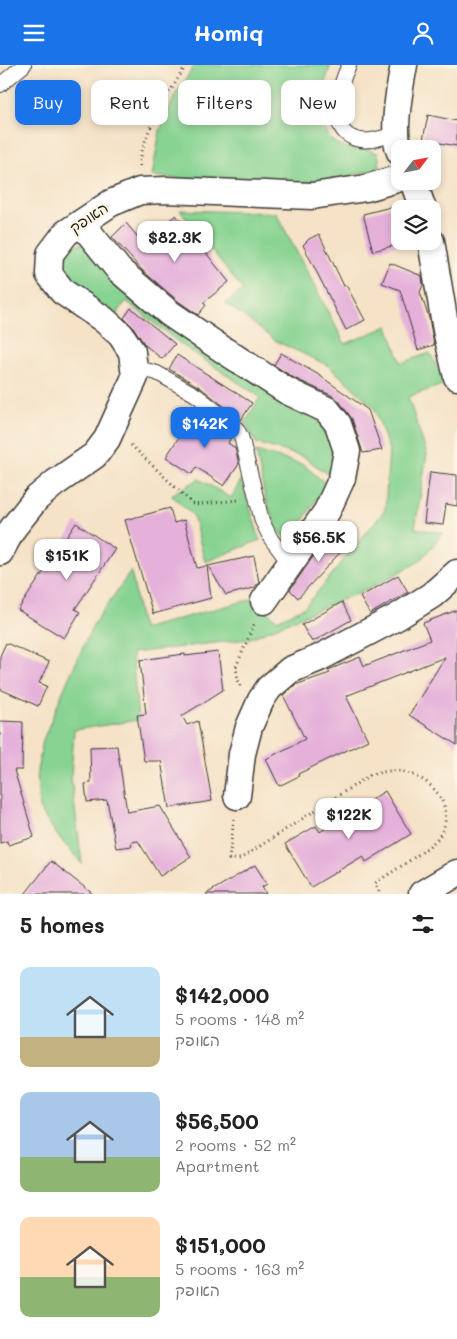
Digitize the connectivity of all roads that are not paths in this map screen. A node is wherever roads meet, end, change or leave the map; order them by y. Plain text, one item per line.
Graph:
1 (24, 65) edge
2 (349, 65) edge
3 (404, 65) edge
4 (0, 85) edge
5 (399, 140) edge
6 (391, 141) edge
7 (391, 181) edge
8 (81, 223) junction
9 (433, 250) edge
10 (134, 367) junction
11 (456, 371) edge
12 (3, 541) edge
13 (290, 564) junction
14 (457, 573) edge
15 (264, 601) road end
16 (237, 796) road end
17 (457, 873) edge
18 (422, 894) edge

1 - 4 lane
2 - 6 lane
3 - 5 street
7 - 8 street, האופק
8 - 10 street, האופק
8 - 13 street
9 - 11 street
10 - 12 street, האופק
10 - 13 lane
13 - 15 street
14 - 16 street
17 - 18 street

